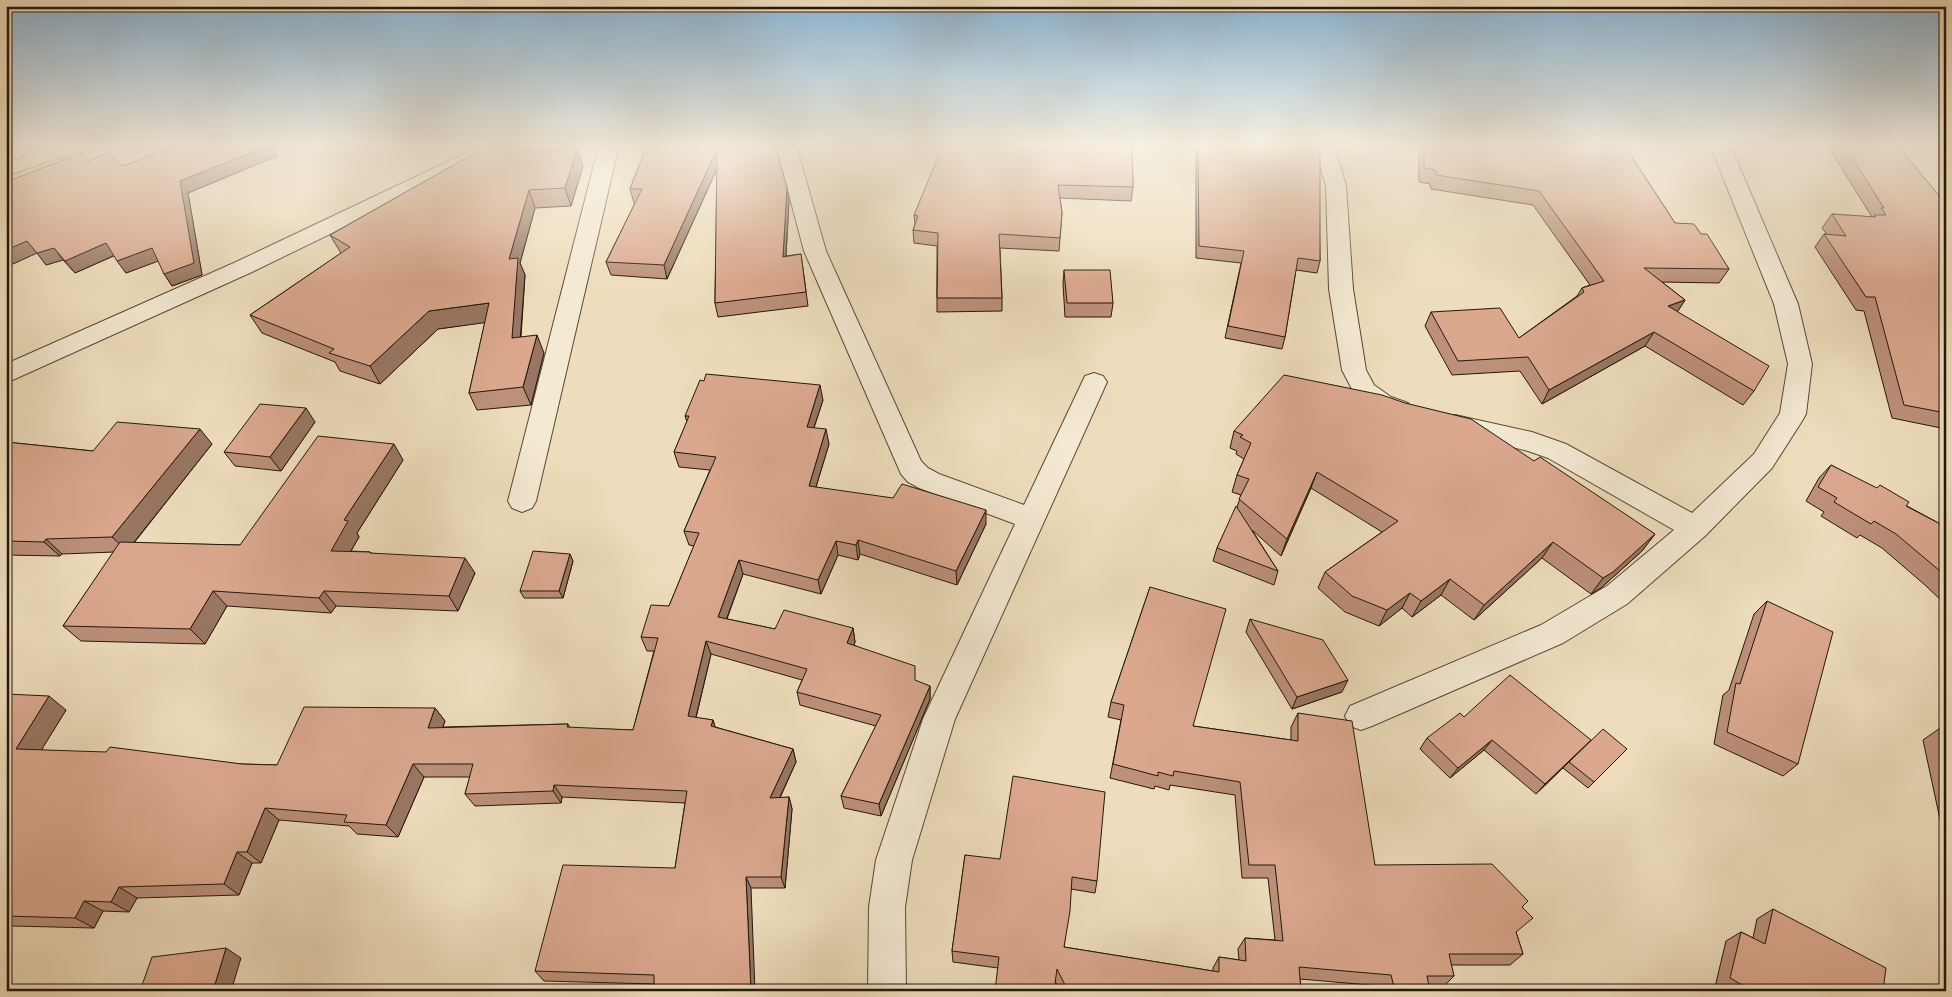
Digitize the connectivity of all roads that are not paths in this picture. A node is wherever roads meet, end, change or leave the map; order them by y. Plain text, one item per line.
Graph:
1 (401, 192) edge
2 (598, 192) edge
3 (799, 192) edge
4 (1336, 192) edge
5 (1739, 192) edge
6 (6, 374) edge
7 (1094, 382) dead end
8 (522, 502) dead end
9 (1031, 519) junction
10 (1695, 528) junction
11 (1361, 716) dead end
12 (886, 991) edge

1 - 6 street
2 - 8 street
3 - 9 street
4 - 10 street
5 - 10 street
7 - 9 street
9 - 12 street
10 - 11 street

